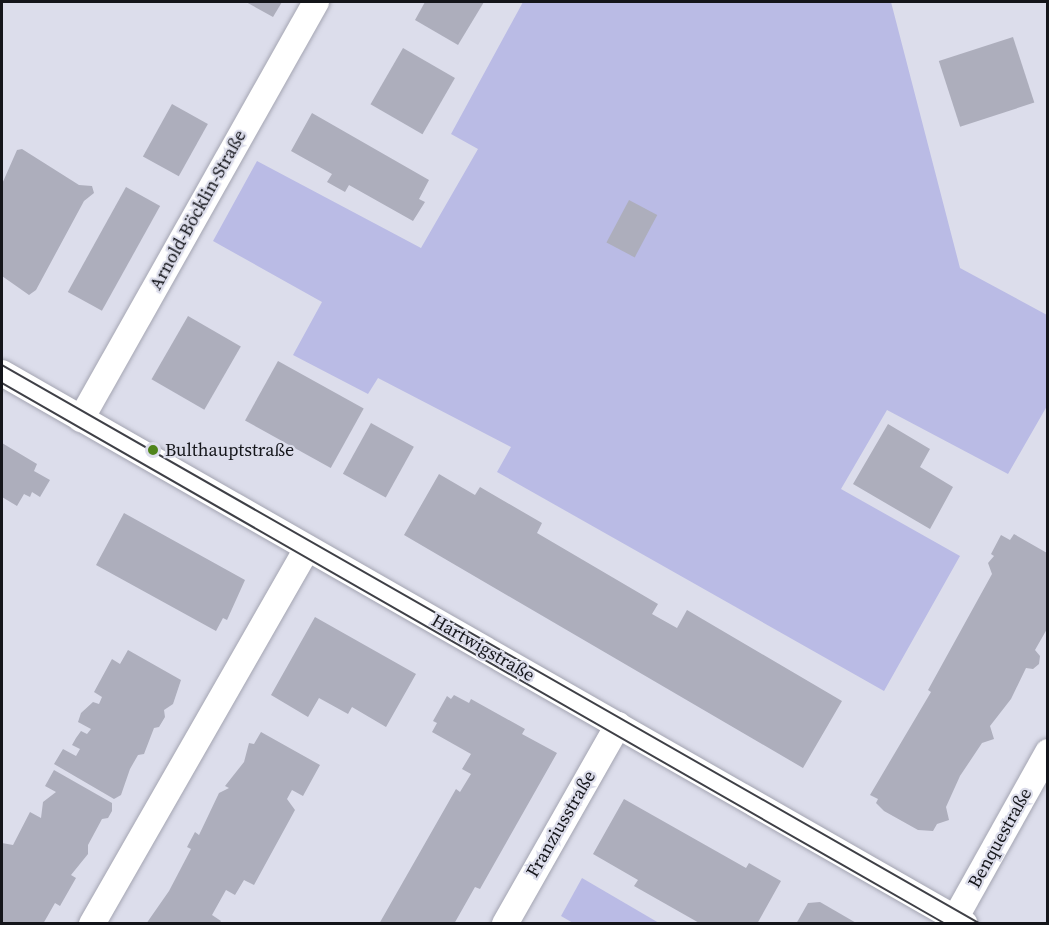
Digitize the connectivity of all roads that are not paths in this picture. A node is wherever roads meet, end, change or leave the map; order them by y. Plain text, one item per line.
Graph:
1 (316, 2) edge
2 (2, 374) edge
3 (81, 419) junction
4 (307, 548) junction
5 (618, 725) junction
6 (1047, 752) edge
7 (957, 922) edge
8 (92, 924) edge
9 (505, 924) edge

1 - 3 street, Arnold-Böcklin-Straße
2 - 3 street, Hartwigstraße
3 - 4 street, Hartwigstraße
4 - 5 street, Hartwigstraße
4 - 8 street
5 - 7 street, Hartwigstraße
5 - 9 street, Franziusstraße
6 - 7 street, Benquestraße

